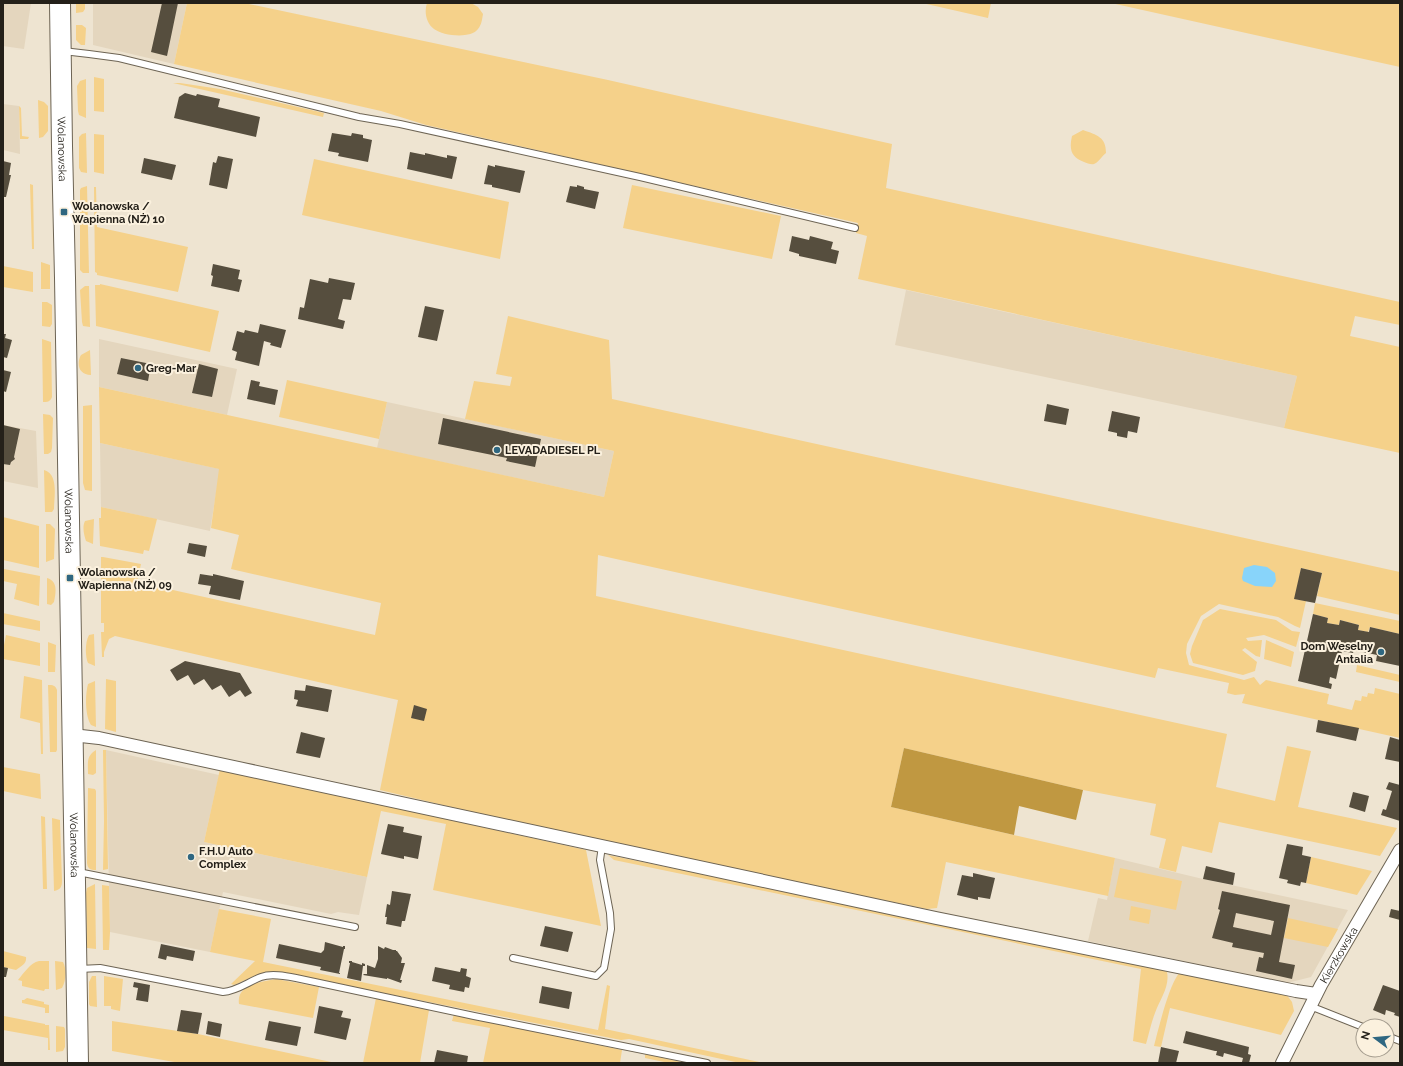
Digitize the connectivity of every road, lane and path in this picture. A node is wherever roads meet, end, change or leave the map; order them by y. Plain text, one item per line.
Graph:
1 (60, 3) edge
2 (61, 51) junction
3 (855, 228) dead end
4 (72, 735) junction
5 (602, 846) junction
6 (1400, 850) edge
7 (74, 871) junction
8 (355, 927) dead end
9 (513, 958) dead end
10 (77, 969) junction
11 (1316, 994) junction
12 (1310, 1006) junction
13 (1355, 1024) edge
14 (78, 1063) edge
15 (707, 1063) edge
16 (1282, 1063) edge

1 - 2 main road, Wolanowska
2 - 3 lane
2 - 4 main road, Wolanowska
4 - 5 street
4 - 7 main road, Wolanowska
5 - 9 lane
5 - 11 street
6 - 11 street, Kierzkowska
7 - 8 lane
7 - 10 main road, Wolanowska
10 - 14 main road, Wolanowska
10 - 15 lane
11 - 12 street, Kierzkowska
12 - 13 lane
12 - 16 street, Kierzkowska

